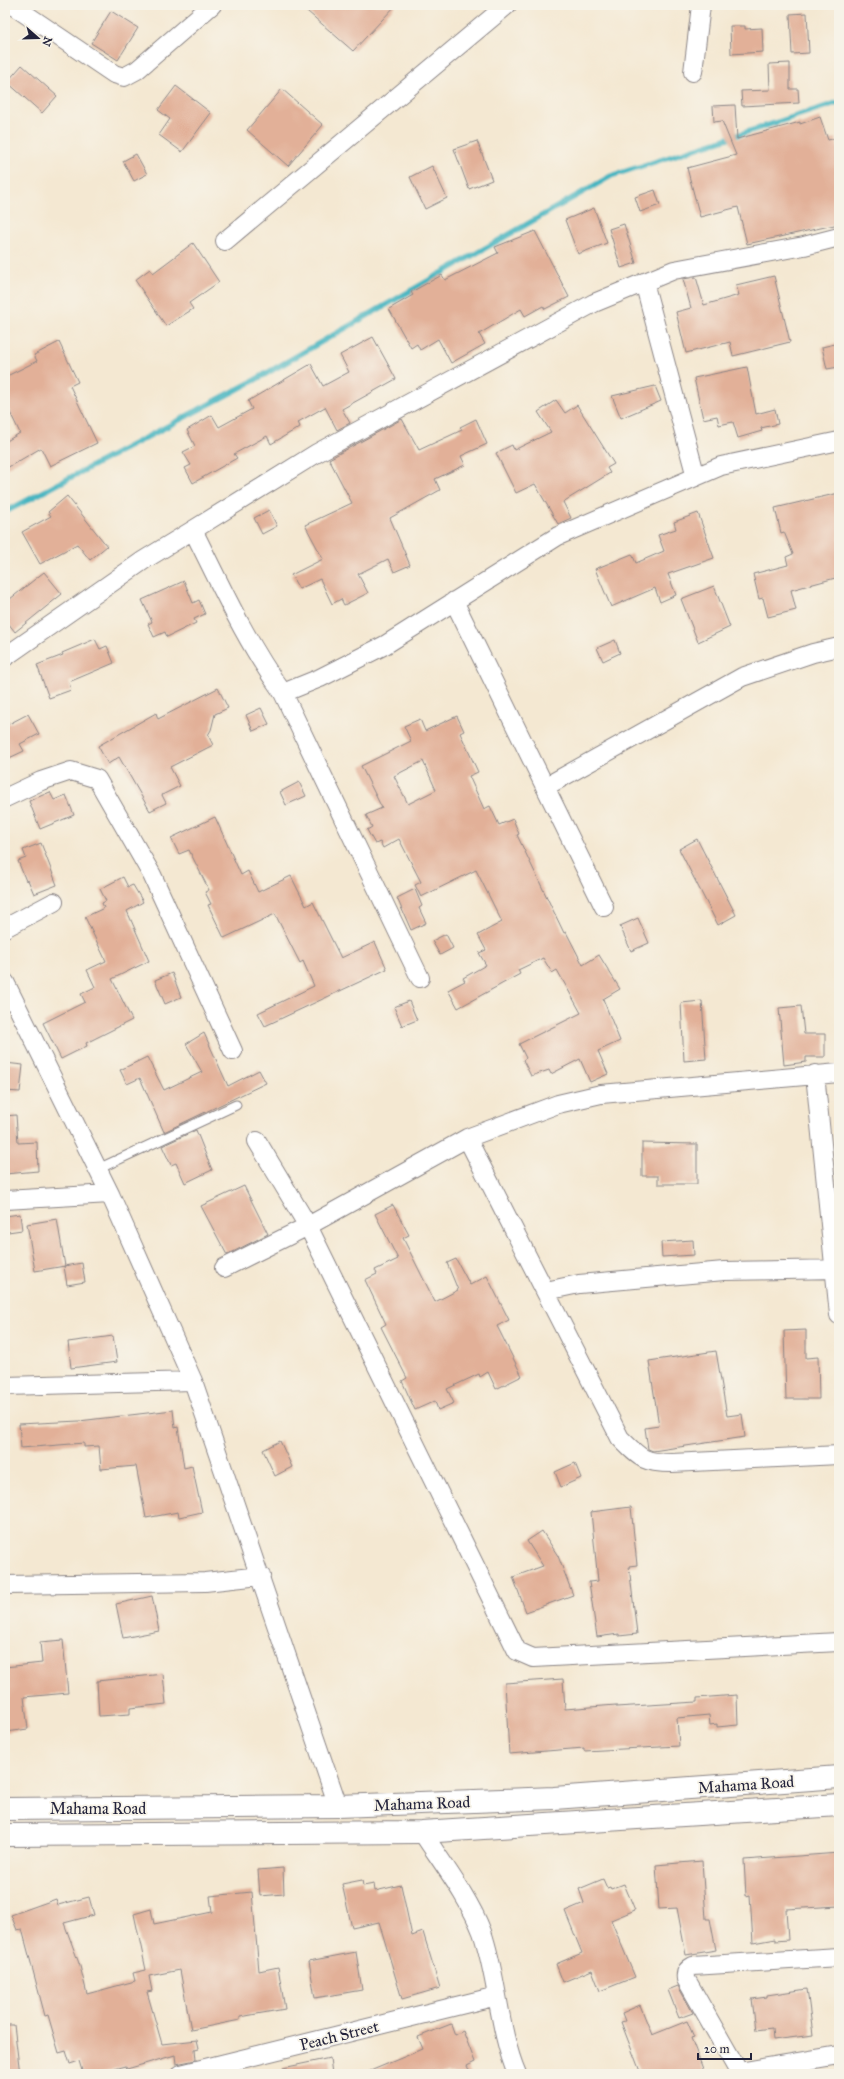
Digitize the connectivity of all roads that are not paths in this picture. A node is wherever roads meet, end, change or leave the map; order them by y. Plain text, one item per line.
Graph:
1 (12, 5) edge
2 (212, 5) edge
3 (507, 5) edge
4 (701, 5) edge
5 (693, 72) dead end
6 (839, 237) edge
7 (225, 240) dead end
8 (644, 282) junction
9 (839, 440) edge
10 (696, 477) junction
11 (193, 530) junction
12 (454, 601) junction
13 (839, 647) edge
14 (5, 657) edge
15 (283, 693) junction
16 (545, 787) junction
17 (5, 798) edge
18 (54, 902) dead end
19 (604, 907) dead end
20 (5, 928) edge
21 (420, 978) dead end
22 (7, 989) edge
23 (233, 1050) dead end
24 (839, 1073) edge
25 (815, 1074) junction
26 (236, 1105) dead end
27 (468, 1138) junction
28 (257, 1142) dead end
29 (98, 1169) junction
30 (110, 1194) junction
31 (5, 1200) edge
32 (308, 1226) junction
33 (224, 1268) dead end
34 (837, 1269) edge
35 (546, 1291) junction
36 (839, 1315) edge
37 (193, 1381) junction
38 (5, 1386) edge
39 (839, 1455) edge
40 (260, 1576) junction
41 (5, 1585) edge
42 (839, 1642) edge
43 (839, 1777) edge
44 (839, 1805) edge
45 (338, 1806) junction
46 (5, 1809) edge
47 (422, 1832) junction
48 (5, 1835) edge
49 (839, 1957) edge
50 (497, 1996) junction
51 (839, 2055) edge
52 (739, 2073) edge
53 (181, 2074) edge
54 (517, 2074) edge

1 - 2 street
3 - 7 street
4 - 5 street
6 - 8 street
8 - 10 street
8 - 11 street
9 - 10 street
10 - 12 street
11 - 14 street
11 - 15 street
12 - 15 street
12 - 16 street
13 - 16 street
15 - 21 street
16 - 19 street
17 - 23 street
18 - 20 street
22 - 29 street
24 - 25 street
25 - 27 street
25 - 34 street
26 - 29 lane
27 - 32 street
27 - 35 street
28 - 32 street
29 - 30 street
30 - 31 street
30 - 37 street
32 - 33 street
32 - 42 street
34 - 35 street
34 - 36 street
35 - 39 street
37 - 38 street
37 - 40 street
40 - 41 street
40 - 45 street
43 - 45 street, Mahama Road
44 - 47 street, Mahama Road
45 - 46 street, Mahama Road
47 - 48 street, Mahama Road
47 - 50 street
49 - 52 street
50 - 53 street, Peach Street
50 - 54 street
51 - 52 street

